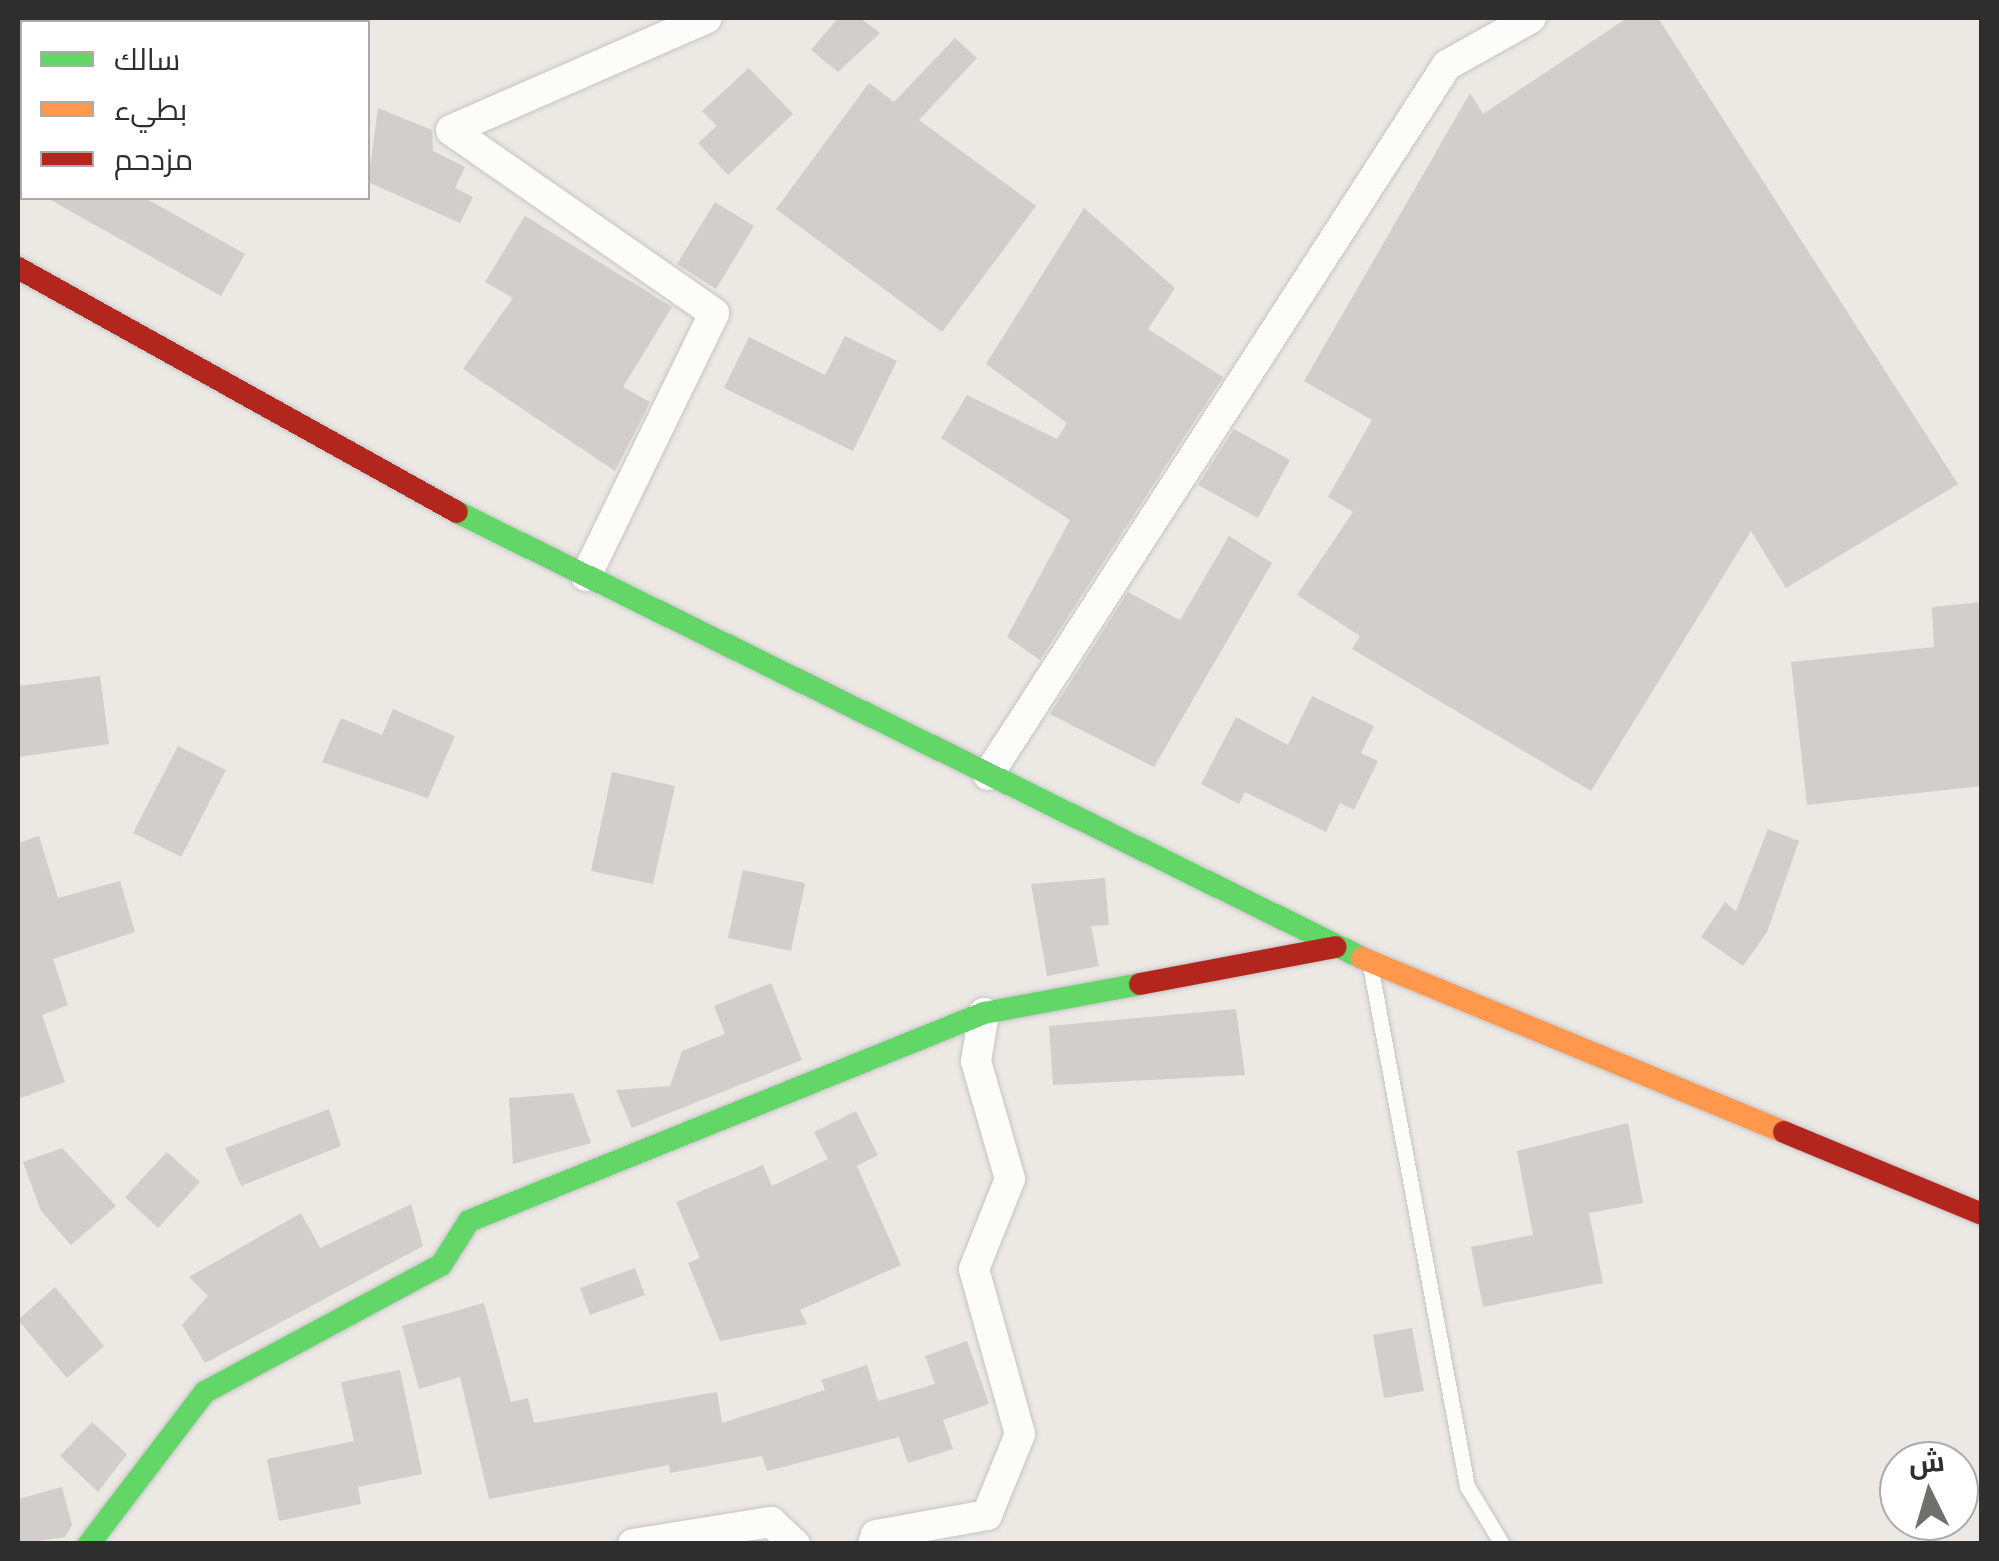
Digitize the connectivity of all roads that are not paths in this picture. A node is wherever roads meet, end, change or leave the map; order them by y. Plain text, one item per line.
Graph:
1 (707, 18) edge
2 (1532, 18) edge
3 (18, 268) edge
4 (586, 576) junction
5 (988, 775) junction
6 (1336, 947) junction
7 (1370, 961) junction
8 (984, 1012) junction
9 (1982, 1214) edge
10 (89, 1544) edge
11 (632, 1544) edge
12 (795, 1544) edge
13 (873, 1544) edge
14 (1502, 1544) edge

1 - 4 street
2 - 5 street
3 - 4 main road
4 - 5 main road
5 - 6 main road
6 - 7 main road
6 - 8 main road
7 - 9 main road
7 - 14 lane
8 - 10 main road
8 - 13 street
11 - 12 street

